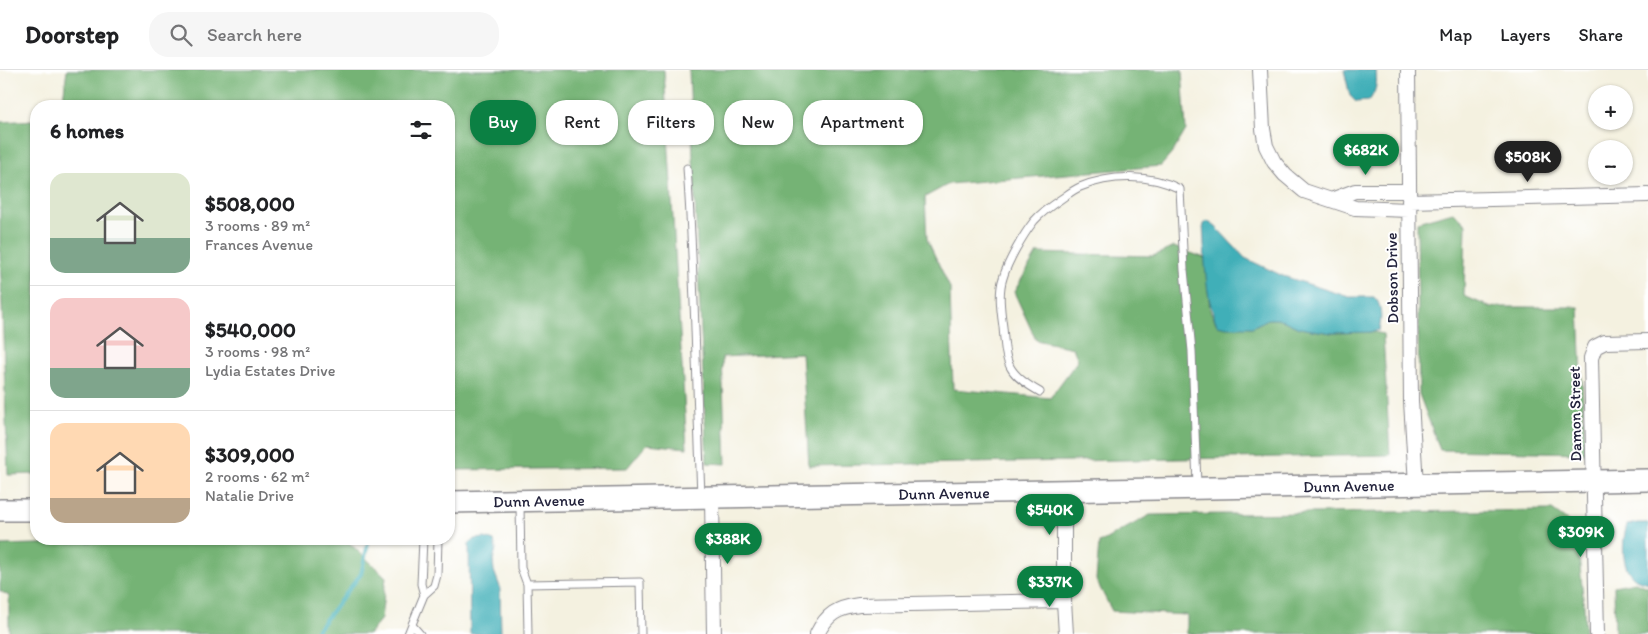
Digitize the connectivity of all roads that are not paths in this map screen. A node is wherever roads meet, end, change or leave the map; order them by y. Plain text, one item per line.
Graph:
1 (1260, 70) edge
2 (1408, 70) edge
3 (687, 168) dead end
4 (1648, 195) edge
5 (1331, 200) junction
6 (1409, 200) junction
7 (1648, 341) edge
8 (1040, 392) dead end
9 (1648, 480) edge
10 (1594, 481) junction
11 (1416, 485) junction
12 (1197, 488) junction
13 (1064, 491) junction
14 (707, 497) junction
15 (520, 501) junction
16 (455, 502) edge
17 (0, 510) edge
18 (30, 510) edge
19 (423, 545) edge
20 (438, 545) edge
21 (527, 584) junction
22 (424, 595) junction
23 (1064, 602) junction
24 (412, 624) junction
25 (408, 634) edge
26 (420, 634) edge
27 (528, 634) edge
28 (641, 634) edge
29 (714, 634) edge
30 (817, 634) edge
31 (1066, 634) edge
32 (1597, 634) edge

1 - 5 street
2 - 6 street, Dobson Drive
3 - 14 lane
4 - 6 street
5 - 6 street
5 - 6 street
6 - 11 street, Dobson Drive
7 - 10 street, Damon Street
8 - 12 lane
9 - 10 main road, Dunn Avenue
10 - 11 main road, Dunn Avenue
10 - 32 street, Damon Street
11 - 12 main road, Dunn Avenue
12 - 13 main road, Dunn Avenue
13 - 14 main road, Dunn Avenue
13 - 23 street
14 - 15 main road, Dunn Avenue
14 - 29 street
15 - 16 main road, Dunn Avenue
15 - 21 lane
17 - 18 main road
19 - 22 lane
20 - 22 lane
21 - 27 lane
21 - 28 lane
22 - 24 lane
23 - 30 street
23 - 31 street
24 - 25 lane
24 - 26 lane

